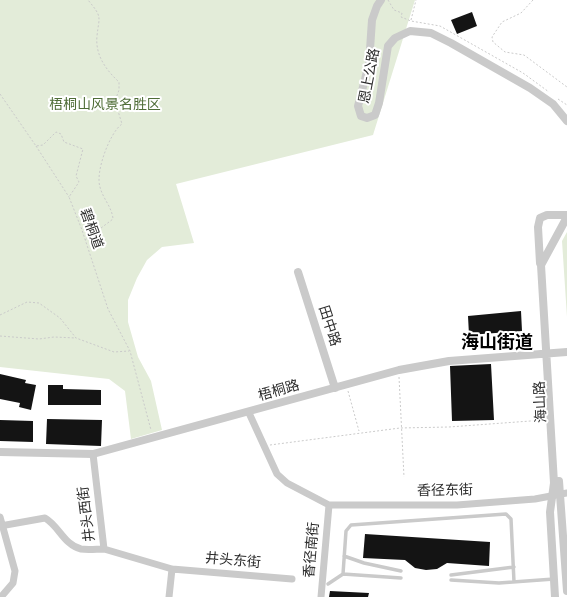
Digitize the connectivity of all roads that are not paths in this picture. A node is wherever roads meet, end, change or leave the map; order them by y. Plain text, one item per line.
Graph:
1 (381, 0) edge
2 (567, 121) edge
3 (567, 216) edge
4 (553, 240) junction
5 (540, 265) junction
6 (298, 272) dead end
7 (567, 352) edge
8 (549, 353) junction
9 (335, 388) junction
10 (249, 413) junction
11 (0, 452) edge
12 (93, 454) junction
13 (560, 491) edge
14 (329, 505) junction
15 (457, 505) junction
16 (458, 516) junction
17 (0, 517) edge
18 (2, 526) edge
19 (104, 549) junction
20 (344, 556) junction
21 (514, 567) junction
22 (172, 569) junction
23 (401, 571) dead end
24 (343, 574) junction
25 (451, 574) dead end
26 (401, 578) dead end
27 (292, 579) dead end
28 (554, 579) junction
29 (451, 580) dead end
30 (514, 582) junction
31 (328, 584) dead end
32 (567, 591) edge
33 (4, 596) edge
34 (169, 597) edge
35 (321, 597) edge
36 (556, 597) edge

1 - 2 street, 恩上公路
3 - 4 street
3 - 5 street, 海山路
4 - 5 street
4 - 8 street, 海山路
5 - 8 street, 海山路
6 - 9 street, 田中路
7 - 8 street, 梧桐路
8 - 9 street, 梧桐路
8 - 13 street, 海山路
8 - 13 street, 海山路
9 - 10 street, 梧桐路
10 - 12 street, 梧桐路
10 - 14 street
11 - 12 street, 梧桐路
12 - 19 street, 井头西街
13 - 15 street, 香径东街
13 - 28 street, 海山路
13 - 32 street, 海山路
14 - 15 street, 香径东街
14 - 35 street, 香径南街
15 - 16 lane
16 - 20 lane
16 - 21 lane
17 - 18 street
18 - 19 street
18 - 33 street
19 - 22 street, 井头西街
20 - 23 lane
20 - 24 lane
21 - 25 lane
21 - 30 lane
22 - 27 street, 井头东街
22 - 34 street
24 - 26 lane
24 - 31 lane
28 - 30 lane
28 - 36 street, 海山路
29 - 30 lane

